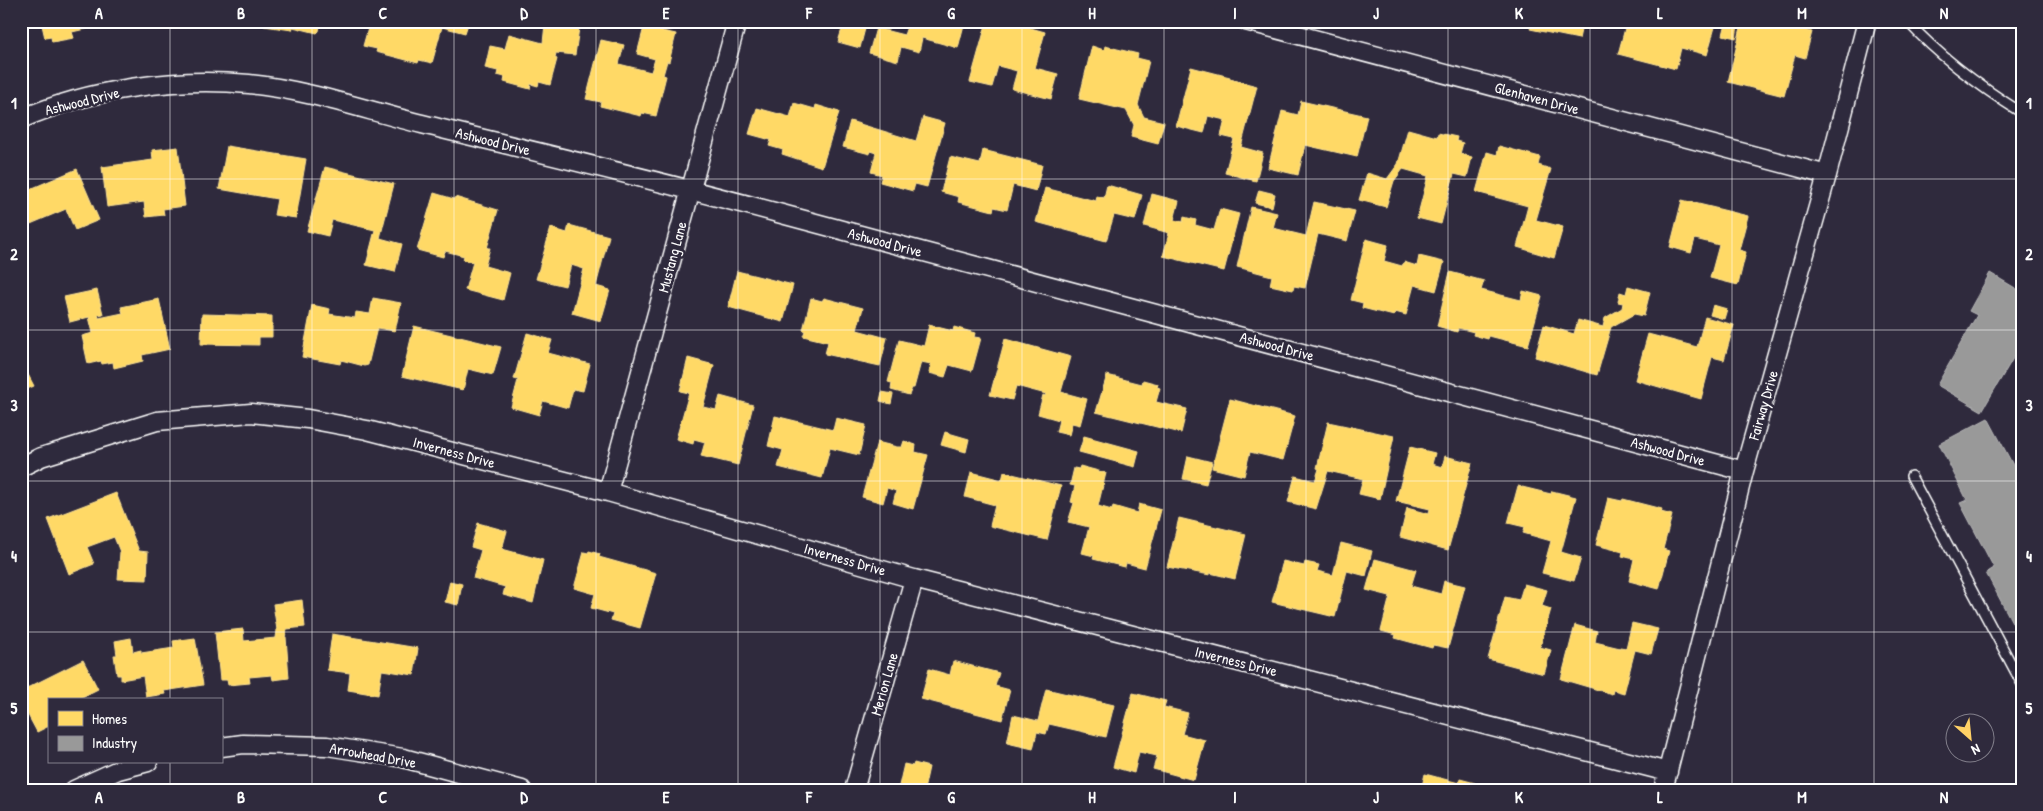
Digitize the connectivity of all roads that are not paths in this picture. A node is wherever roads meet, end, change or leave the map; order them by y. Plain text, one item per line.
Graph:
1 (737, 21) edge
2 (1246, 21) edge
3 (1867, 21) edge
4 (1907, 21) edge
5 (2022, 113) edge
6 (21, 119) edge
7 (1827, 176) junction
8 (690, 189) junction
9 (21, 467) edge
10 (1744, 471) junction
11 (1911, 476) dead end
12 (608, 492) junction
13 (914, 579) junction
14 (2022, 684) edge
15 (222, 747) edge
16 (140, 764) edge
17 (1668, 772) junction
18 (74, 790) edge
19 (522, 790) edge
20 (854, 790) edge
21 (1663, 790) edge

1 - 8 street, Mustang Lane
2 - 7 street, Glenhaven Drive
3 - 7 street, Fairway Drive
4 - 5 lane
6 - 8 street, Ashwood Drive
7 - 10 street, Fairway Drive
8 - 10 street, Ashwood Drive
8 - 12 street, Mustang Lane
9 - 12 street, Inverness Drive
10 - 17 street, Fairway Drive
11 - 14 lane
12 - 13 street, Inverness Drive
13 - 17 street, Inverness Drive
13 - 20 street, Merion Lane
15 - 19 street, Arrowhead Drive
16 - 18 street
17 - 21 street, Fairway Drive

